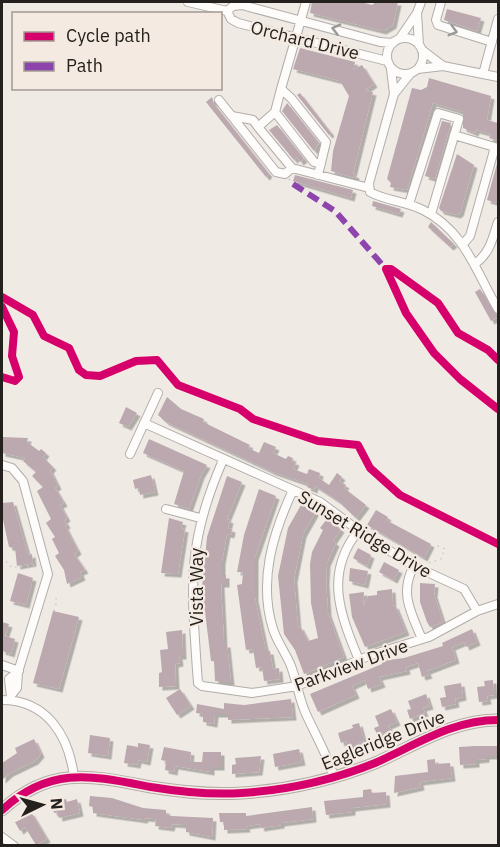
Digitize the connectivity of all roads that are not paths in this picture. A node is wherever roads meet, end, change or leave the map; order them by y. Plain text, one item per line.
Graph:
1 (188, 2) edge
2 (306, 2) edge
3 (421, 2) edge
4 (441, 2) edge
5 (227, 11) junction
6 (417, 13) junction
7 (498, 19) edge
8 (301, 20) junction
9 (294, 38) junction
10 (396, 41) junction
11 (492, 42) junction
12 (421, 48) junction
13 (389, 65) junction
14 (443, 66) junction
15 (414, 72) junction
16 (483, 74) junction
17 (498, 77) edge
18 (280, 89) junction
19 (394, 94) junction
20 (219, 100) dead end
21 (275, 112) junction
22 (232, 116) junction
23 (258, 127) junction
24 (454, 135) junction
25 (497, 148) edge
26 (321, 164) junction
27 (292, 168) junction
28 (318, 175) junction
29 (369, 190) junction
30 (409, 204) junction
31 (431, 214) junction
32 (498, 222) edge
33 (463, 244) junction
34 (476, 263) junction
35 (498, 309) edge
36 (158, 393) dead end
37 (144, 423) junction
38 (130, 454) dead end
39 (223, 460) junction
40 (2, 465) edge
41 (293, 490) junction
42 (166, 509) dead end
43 (200, 518) junction
44 (358, 531) junction
45 (414, 566) junction
46 (498, 604) edge
47 (477, 611) junction
48 (422, 639) junction
49 (359, 660) junction
50 (2, 665) edge
51 (18, 671) junction
52 (198, 683) joint
53 (297, 686) junction
54 (8, 698) edge
55 (498, 720) edge
56 (74, 777) junction
57 (334, 777) junction
58 (2, 810) edge
59 (2, 837) edge
60 (14, 846) edge

1 - 5 street, Orchard Drive
2 - 8 street
3 - 6 street
4 -> 11 street
5 - 8 street, Orchard Drive
5 - 9 street, Orchard Drive
6 - 10 street
6 - 12 street
7 - 11 street
8 - 9 street
10 -> 8 street, Orchard Drive
9 - 13 street, Orchard Drive
9 - 18 street
10 - 12 street
10 - 13 street
11 - 16 street
12 - 14 street
12 - 15 street
13 - 15 street
13 - 19 street
14 - 15 street
14 - 16 street
15 - 19 street
16 - 17 street
18 - 21 street
18 - 26 street
19 - 29 street
20 - 22 street
21 - 23 street
21 - 26 street
22 - 23 street
22 - 27 street
23 - 27 street
24 - 25 street
24 - 30 street
24 - 31 street
25 - 33 street
26 - 28 street
27 - 28 street
28 - 29 street
29 - 30 street
30 - 31 street
31 - 33 street
32 - 34 street
33 - 34 street
34 - 35 street
36 - 37 street
37 - 38 street
37 - 39 street, Sunset Ridge Drive
39 - 41 street, Sunset Ridge Drive
39 - 43 street, Vista Way
40 - 51 street
41 - 44 street, Sunset Ridge Drive
41 - 53 street
42 - 43 street
43 - 52 street, Vista Way
44 - 45 street, Sunset Ridge Drive
44 - 49 street
45 - 47 street, Sunset Ridge Drive
45 - 48 street
46 - 47 street, Parkview Drive
47 - 48 street, Parkview Drive
48 - 49 street, Parkview Drive
49 - 53 street, Parkview Drive
50 - 51 street
51 - 54 street
52 - 53 street, Parkview Drive
53 - 57 street
54 - 56 street
55 - 57 main road, Eagleridge Drive
56 - 57 main road, Eagleridge Drive
56 - 58 main road, Eagleridge Drive
59 - 60 street

